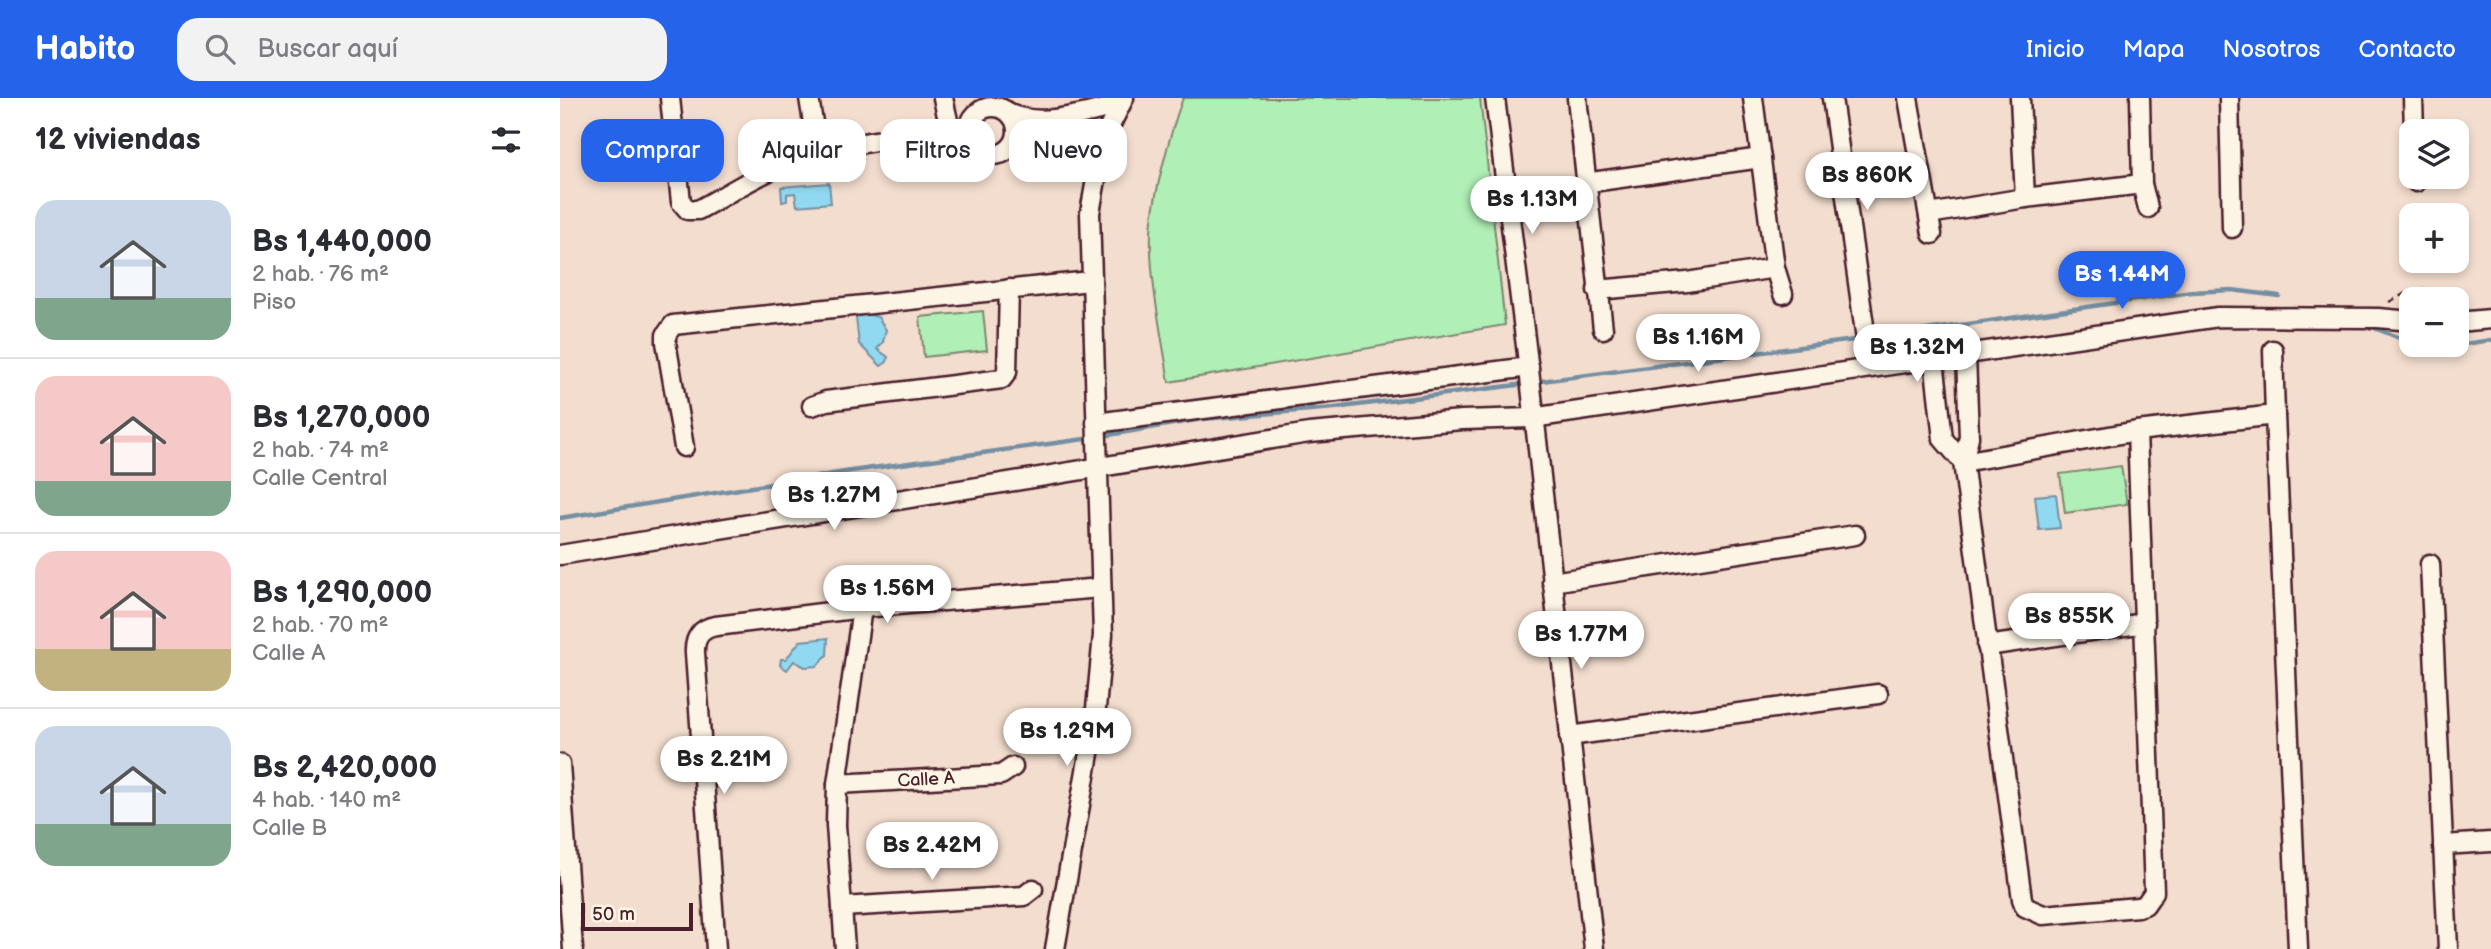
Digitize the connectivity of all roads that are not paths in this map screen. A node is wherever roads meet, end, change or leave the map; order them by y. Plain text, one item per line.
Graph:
1 (670, 98) edge
2 (809, 98) edge
3 (943, 98) edge
4 (1495, 98) edge
5 (1577, 98) edge
6 (1754, 98) edge
7 (1832, 98) edge
8 (1908, 98) edge
9 (2020, 98) edge
10 (2140, 98) edge
11 (2229, 98) edge
12 (2413, 98) edge
13 (1121, 102) edge
14 (1012, 115) junction
15 (1059, 118) joint
16 (812, 119) edge
17 (953, 119) edge
18 (973, 119) edge
19 (1014, 119) edge
20 (1113, 119) edge
21 (2414, 119) edge
22 (1761, 158) junction
23 (750, 182) edge
24 (1096, 182) edge
25 (1585, 183) junction
26 (2143, 184) junction
27 (2025, 198) junction
28 (2148, 208) dead end
29 (1929, 215) junction
30 (2232, 229) dead end
31 (1932, 234) dead end
32 (1775, 268) junction
33 (1090, 281) junction
34 (1009, 289) junction
35 (1597, 290) junction
36 (1783, 294) dead end
37 (2491, 319) edge
38 (2399, 320) edge
39 (2469, 321) edge
40 (1603, 329) dead end
41 (2273, 350) dead end
42 (1966, 356) junction
43 (1868, 360) junction
44 (1934, 360) junction
45 (1529, 373) junction
46 (812, 406) dead end
47 (2276, 415) junction
48 (1532, 418) junction
49 (1096, 423) junction
50 (2137, 431) junction
51 (684, 447) dead end
52 (1963, 462) junction
53 (1098, 468) junction
54 (1855, 536) dead end
55 (560, 555) edge
56 (2430, 564) dead end
57 (1552, 582) junction
58 (1101, 588) junction
59 (862, 608) junction
60 (2145, 623) junction
61 (1987, 646) junction
62 (1878, 694) dead end
63 (1569, 736) junction
64 (560, 764) edge
65 (1013, 767) dead end
66 (837, 783) junction
67 (2491, 842) edge
68 (2443, 845) junction
69 (1033, 889) dead end
70 (842, 907) junction
71 (573, 949) edge
72 (716, 949) edge
73 (845, 949) edge
74 (1055, 949) edge
75 (1594, 949) edge
76 (2298, 949) edge
77 (2448, 949) edge

1 - 23 street
2 - 16 street
3 - 17 street
4 - 45 street
5 - 25 street
6 - 22 street
7 - 43 street
8 - 29 street
9 - 27 street
10 - 26 street
11 - 30 street
12 - 21 street
13 - 15 street
13 - 20 street
14 - 15 street
14 - 18 street
14 - 19 street
22 - 25 street
22 - 32 street
24 - 33 street
25 - 35 street
26 - 27 street
26 - 28 street
27 - 29 street
29 - 31 street
32 - 35 street
32 - 36 street
33 - 34 street
33 - 49 street
34 - 46 street
34 - 51 street
35 - 40 street
37 - 39 street
38 - 42 street
41 - 47 street
42 - 44 street
42 - 52 street
43 - 44 street
43 - 48 street
44 - 52 street
45 - 48 street
45 - 49 street
47 - 50 street
47 - 76 street
48 - 53 street
48 - 57 street
49 - 53 street
50 - 52 street
50 - 60 street
52 - 61 street
53 - 55 street
53 - 58 street
54 - 57 street
56 - 68 street
57 - 63 street
58 - 59 street
58 - 74 street
59 - 66 street
59 - 72 street
60 - 61 street
60 - 61 street
62 - 63 street
63 - 75 street
64 - 71 street
65 - 66 street, Calle A
66 - 70 street
67 - 68 street
68 - 77 street
69 - 70 street
70 - 73 street

